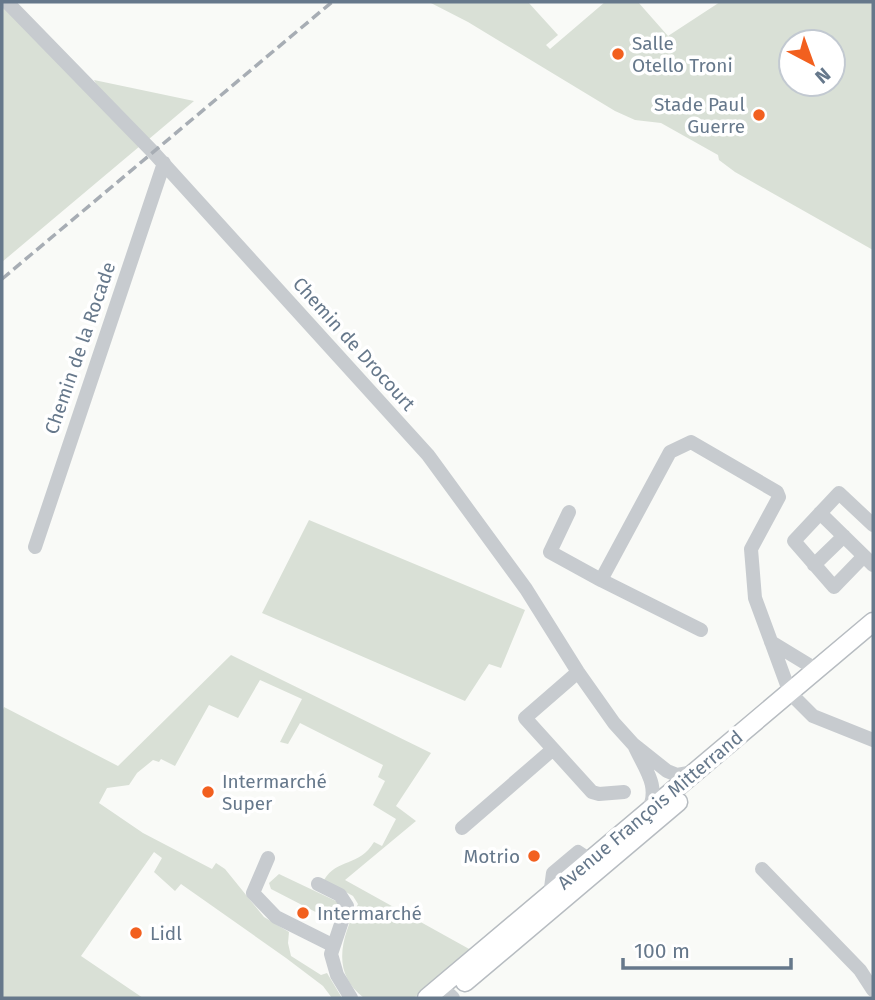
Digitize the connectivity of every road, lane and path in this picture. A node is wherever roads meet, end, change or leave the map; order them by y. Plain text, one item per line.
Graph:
1 (7, 2) edge
2 (164, 163) junction
3 (569, 512) dead end
4 (820, 513) junction
5 (873, 526) edge
6 (844, 536) junction
7 (35, 547) dead end
8 (869, 560) edge
9 (814, 565) junction
10 (601, 580) junction
11 (873, 622) edge
12 (701, 630) dead end
13 (873, 638) edge
14 (771, 642) junction
15 (817, 670) junction
16 (578, 672) junction
17 (793, 697) junction
18 (873, 740) edge
19 (633, 744) junction
20 (552, 750) junction
21 (667, 771) junction
22 (694, 772) junction
23 (653, 783) junction
24 (673, 791) junction
25 (624, 792) dead end
26 (655, 813) junction
27 (462, 828) dead end
28 (619, 835) junction
29 (268, 858) dead end
30 (762, 869) dead end
31 (318, 884) dead end
32 (332, 945) junction
33 (873, 990) edge
34 (446, 997) edge
35 (351, 998) edge
36 (427, 998) edge

1 - 2 street, Chemin de Drocourt
2 - 7 street, Chemin de la Rocade
2 - 16 street, Chemin de Drocourt
3 - 10 street
4 - 5 street
4 - 6 street
4 - 9 street
6 - 8 street
6 - 9 street
8 - 9 street
10 - 12 street
10 - 14 street
11 - 15 main road, Avenue François Mitterrand
13 - 17 main road, Avenue François Mitterrand
14 - 15 street
14 - 17 street
15 - 17 main road, Avenue François Mitterrand
16 - 19 street, Chemin de Drocourt
16 - 20 street
17 - 18 street
17 - 22 main road, Avenue François Mitterrand
17 - 26 main road, Avenue François Mitterrand
19 - 21 street, Chemin de Drocourt
19 - 23 street, Chemin de Drocourt
20 - 25 street
20 - 27 street
21 - 22 street
21 - 24 street
22 - 24 main road, Avenue François Mitterrand
23 - 24 street
23 - 26 street
24 - 26 main road, Avenue François Mitterrand
26 - 28 main road, Avenue François Mitterrand
26 - 34 main road, Avenue François Mitterrand
28 - 34 street
28 - 36 main road, Avenue François Mitterrand
29 - 32 street
30 - 33 street
31 - 32 street
32 - 35 street

